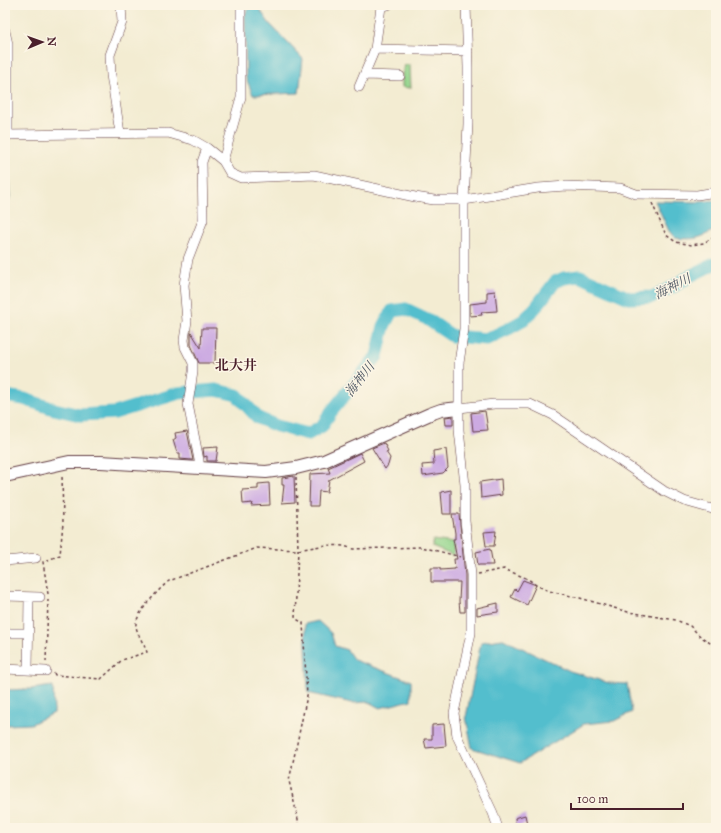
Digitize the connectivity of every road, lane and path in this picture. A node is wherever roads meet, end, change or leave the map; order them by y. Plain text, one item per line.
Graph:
1 (121, 5) edge
2 (241, 5) edge
3 (466, 5) edge
4 (382, 6) edge
5 (5, 30) edge
6 (375, 49) junction
7 (468, 51) junction
8 (364, 76) junction
9 (400, 76) dead end
10 (359, 87) dead end
11 (120, 133) junction
12 (7, 135) edge
13 (207, 148) junction
14 (223, 161) junction
15 (716, 192) edge
16 (648, 194) junction
17 (464, 200) junction
18 (716, 235) edge
19 (459, 408) junction
20 (62, 464) junction
21 (199, 468) junction
22 (296, 468) junction
23 (5, 476) edge
24 (716, 510) edge
25 (298, 550) junction
26 (36, 558) dead end
27 (469, 558) junction
28 (5, 562) edge
29 (471, 575) junction
30 (5, 596) edge
31 (29, 597) junction
32 (40, 597) dead end
33 (5, 633) edge
34 (28, 633) junction
35 (716, 647) edge
36 (5, 668) edge
37 (49, 669) junction
38 (28, 670) junction
39 (298, 828) edge
40 (498, 828) edge

1 - 11 street
2 - 14 street
3 - 7 street
4 - 6 street
5 - 12 street
6 - 7 street
6 - 8 street
7 - 17 street
8 - 9 street
8 - 10 street
11 - 12 street
11 - 13 street
13 - 14 street
13 - 21 street
14 - 17 street
15 - 16 street
16 - 17 street
16 - 18 path
17 - 19 street
19 - 22 street
19 - 24 street
19 - 27 street
20 - 21 street
20 - 23 street
20 - 37 path
21 - 22 street
22 - 25 path
25 - 27 path
25 - 37 path
25 - 39 path
26 - 28 street
27 - 29 street
29 - 35 path
29 - 40 street
30 - 31 street
31 - 32 street
31 - 34 street
33 - 34 street
34 - 38 street
36 - 38 street
37 - 38 street

